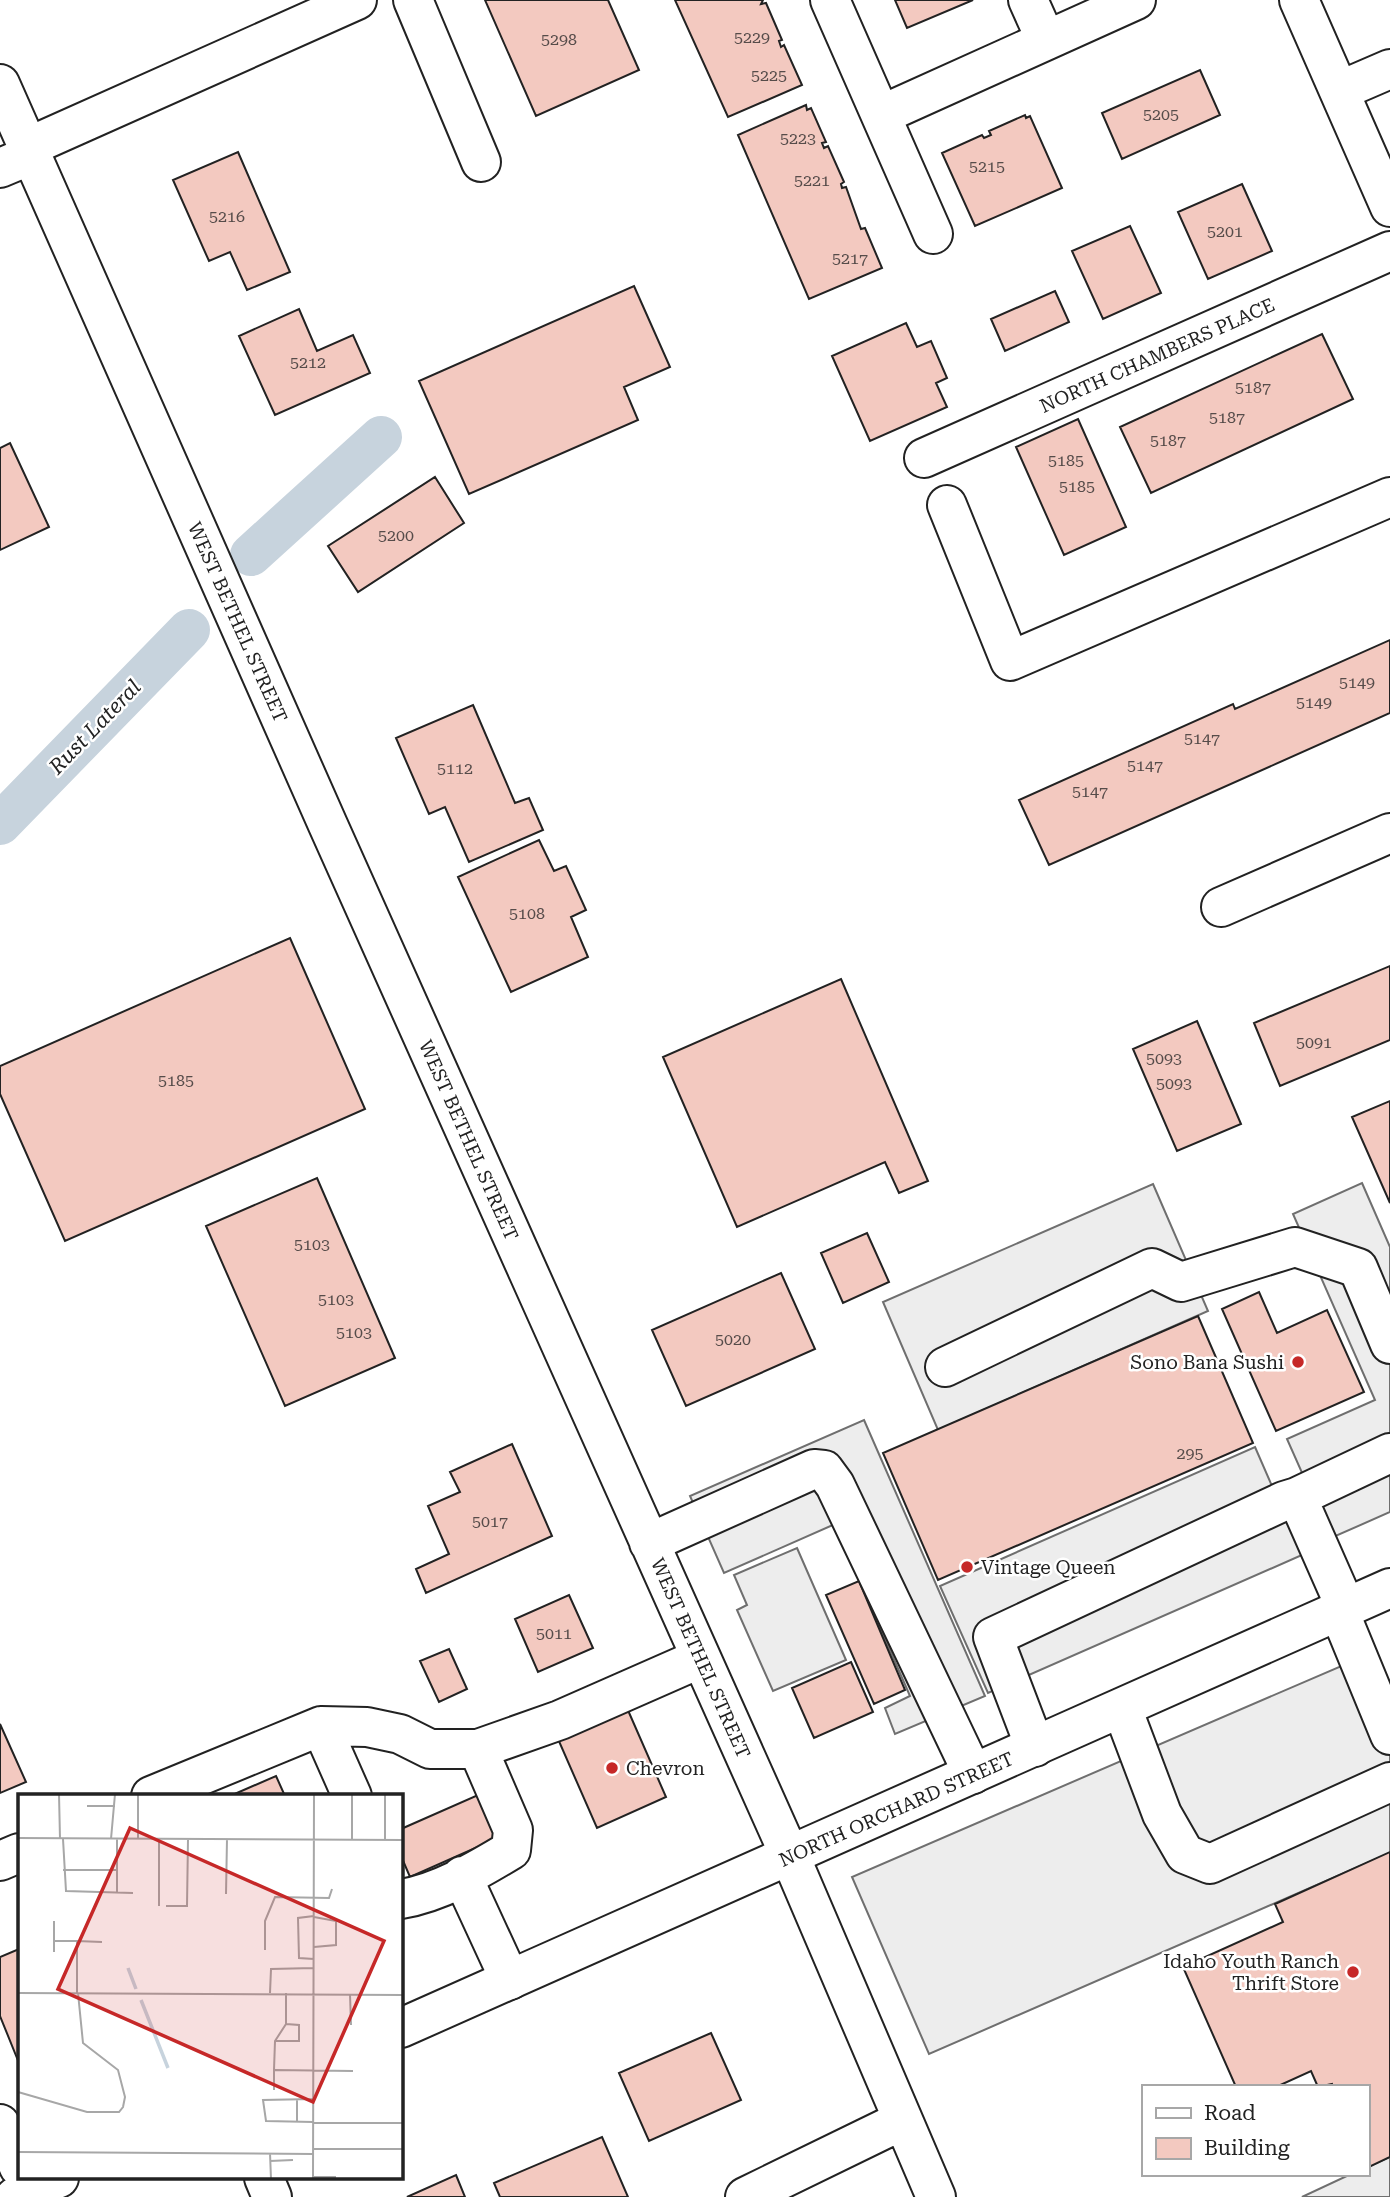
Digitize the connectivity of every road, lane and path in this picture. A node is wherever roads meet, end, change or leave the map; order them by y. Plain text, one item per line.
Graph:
1 (357, 0) edge
2 (413, 0) edge
3 (830, 0) edge
4 (1028, 0) edge
5 (1136, 0) edge
6 (1299, 0) edge
7 (1046, 40) junction
8 (1390, 69) edge
9 (0, 84) edge
10 (1339, 91) junction
11 (881, 115) junction
12 (20, 157) edge
13 (481, 162) dead end
14 (1390, 207) edge
15 (933, 234) dead end
16 (1390, 251) edge
17 (924, 458) dead end
18 (1390, 497) edge
19 (947, 505) dead end
20 (1390, 833) edge
21 (1221, 907) dead end
22 (1390, 1344) edge
23 (945, 1367) dead end
24 (1390, 1453) edge
25 (1297, 1497) junction
26 (649, 1543) junction
27 (1390, 1588) edge
28 (1343, 1609) junction
29 (701, 1658) junction
30 (1122, 1708) junction
31 (321, 1726) junction
32 (1390, 1735) edge
33 (1035, 1747) junction
34 (478, 1749) junction
35 (973, 1774) junction
36 (1390, 1782) edge
37 (156, 1794) edge
38 (351, 1794) edge
39 (18, 1853) edge
40 (790, 1856) junction
41 (0, 1861) edge
42 (462, 1876) junction
43 (402, 1899) edge
44 (510, 1980) junction
45 (402, 2028) edge
46 (903, 2120) junction
47 (0, 2124) edge
48 (18, 2160) edge
49 (265, 2180) edge
50 (272, 2197) edge
51 (745, 2197) edge
52 (936, 2197) edge

1 - 12 street
2 - 13 street
3 - 11 street
4 - 7 street
5 - 7 street
6 - 10 street
7 - 11 street
8 - 10 street
9 - 12 street, WEST BETHEL STREET
10 - 14 street
11 - 15 street
12 - 26 street, WEST BETHEL STREET
16 - 17 street, NORTH CHAMBERS PLACE
18 - 19 street
20 - 21 street
22 - 23 street
24 - 25 street
25 - 28 street
25 - 33 street
26 - 29 street, WEST BETHEL STREET
26 - 35 street
27 - 28 street, NORTH ORCHARD STREET
28 - 30 street, NORTH ORCHARD STREET
28 - 32 street
29 - 34 street
29 - 40 street, WEST BETHEL STREET
30 - 33 street, NORTH ORCHARD STREET
30 - 36 street
31 - 34 street
31 - 37 street
31 - 38 street
33 - 35 street, NORTH ORCHARD STREET
34 - 42 street
35 - 40 street, NORTH ORCHARD STREET
39 - 41 street
40 - 44 street, NORTH ORCHARD STREET
40 - 46 street, WEST BETHEL STREET
42 - 43 street
42 - 44 street
44 - 45 street, NORTH ORCHARD STREET
46 - 51 street
46 - 52 street, WEST BETHEL STREET
47 - 48 street
49 - 50 street

